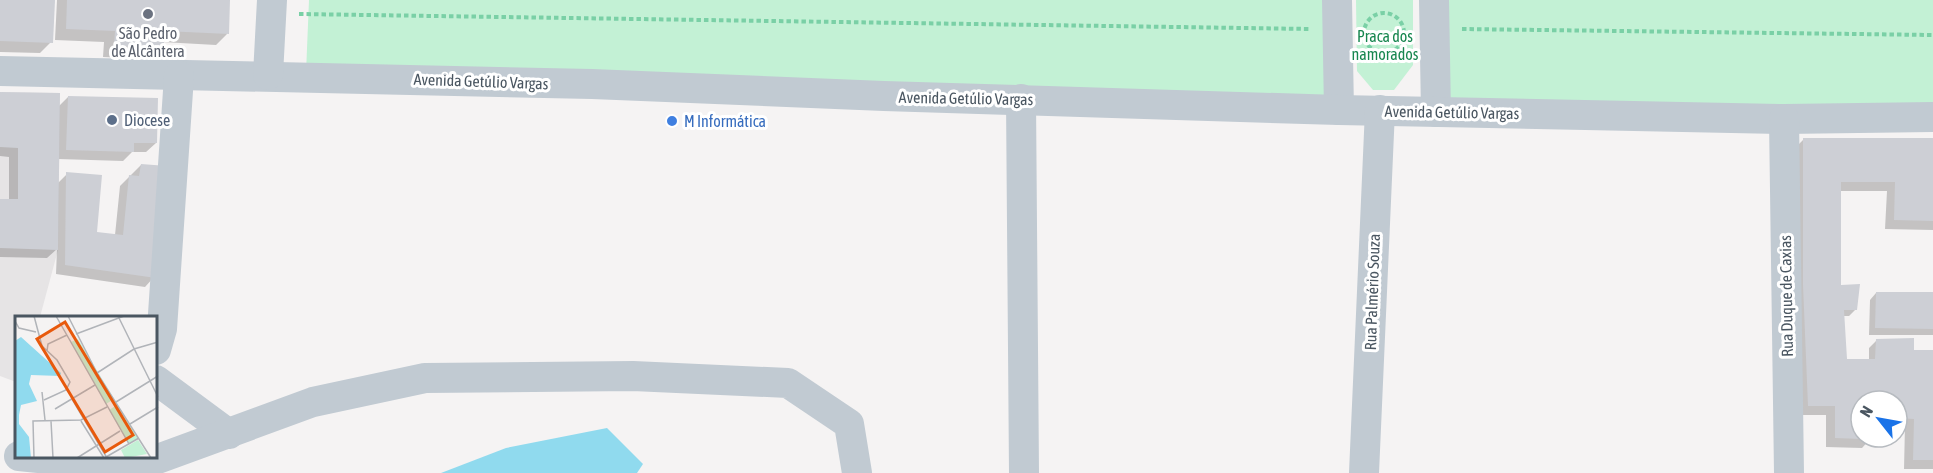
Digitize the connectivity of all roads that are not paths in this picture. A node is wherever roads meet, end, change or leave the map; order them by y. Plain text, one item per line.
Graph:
1 (1337, 0) edge
2 (271, 7) edge
3 (1433, 14) edge
4 (0, 71) edge
5 (268, 75) junction
6 (179, 76) junction
7 (1021, 99) junction
8 (1339, 110) junction
9 (1380, 110) junction
10 (1436, 112) junction
11 (1933, 117) edge
12 (1784, 119) junction
13 (158, 343) edge
14 (158, 381) edge
15 (229, 434) junction
16 (0, 455) edge
17 (15, 456) edge
18 (56, 458) edge
19 (112, 461) edge
20 (857, 473) edge
21 (1024, 473) edge
22 (1364, 473) edge
23 (1789, 473) edge

1 - 8 street
2 - 5 street
3 - 10 street
4 - 6 street, Avenida Getúlio Vargas
5 - 6 street, Avenida Getúlio Vargas
5 - 7 street, Avenida Getúlio Vargas
6 - 13 street
7 - 8 street, Avenida Getúlio Vargas
7 - 21 street
8 - 9 street, Avenida Getúlio Vargas
9 - 10 street, Avenida Getúlio Vargas
9 - 22 street, Rua Palmério Souza
10 - 12 street, Avenida Getúlio Vargas
11 - 12 street, Avenida Getúlio Vargas
12 - 23 street, Rua Duque de Caxias
14 - 15 street
15 - 19 street
15 - 20 street
16 - 17 street
18 - 19 street

